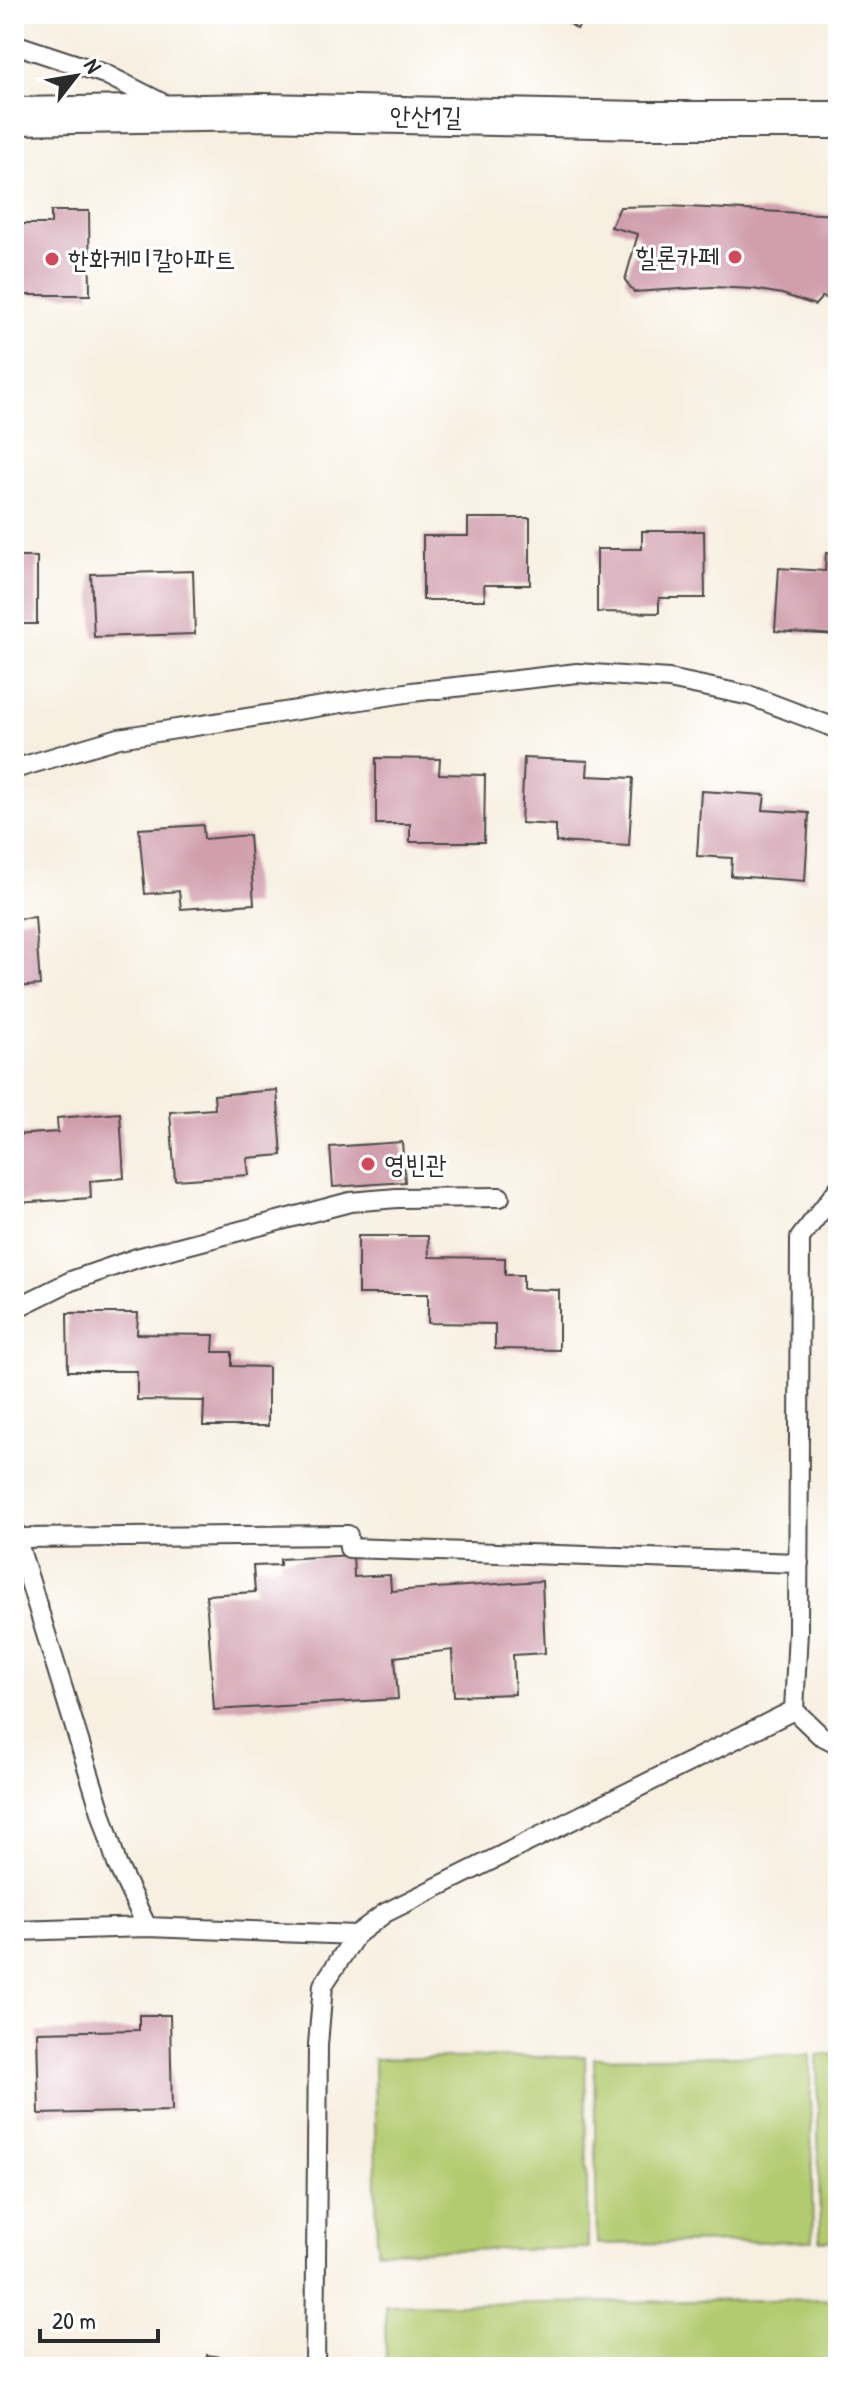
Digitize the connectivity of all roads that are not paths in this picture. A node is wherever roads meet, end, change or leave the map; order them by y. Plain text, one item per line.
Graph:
1 (14, 44) edge
2 (181, 114) junction
3 (14, 116) edge
4 (838, 120) edge
5 (838, 729) edge
6 (14, 769) edge
7 (838, 1189) edge
8 (500, 1197) dead end
9 (14, 1309) edge
10 (15, 1534) edge
11 (799, 1563) junction
12 (794, 1710) junction
13 (838, 1744) edge
14 (147, 1927) junction
15 (14, 1931) edge
16 (356, 1935) junction
17 (315, 2367) edge

1 - 2 lane
2 - 3 street, 안산1길
2 - 4 street, 안산1길
5 - 6 lane
7 - 11 lane
8 - 9 lane
10 - 11 lane
10 - 14 lane
11 - 12 lane
12 - 13 lane
12 - 16 lane
14 - 15 lane
14 - 16 lane
16 - 17 lane

